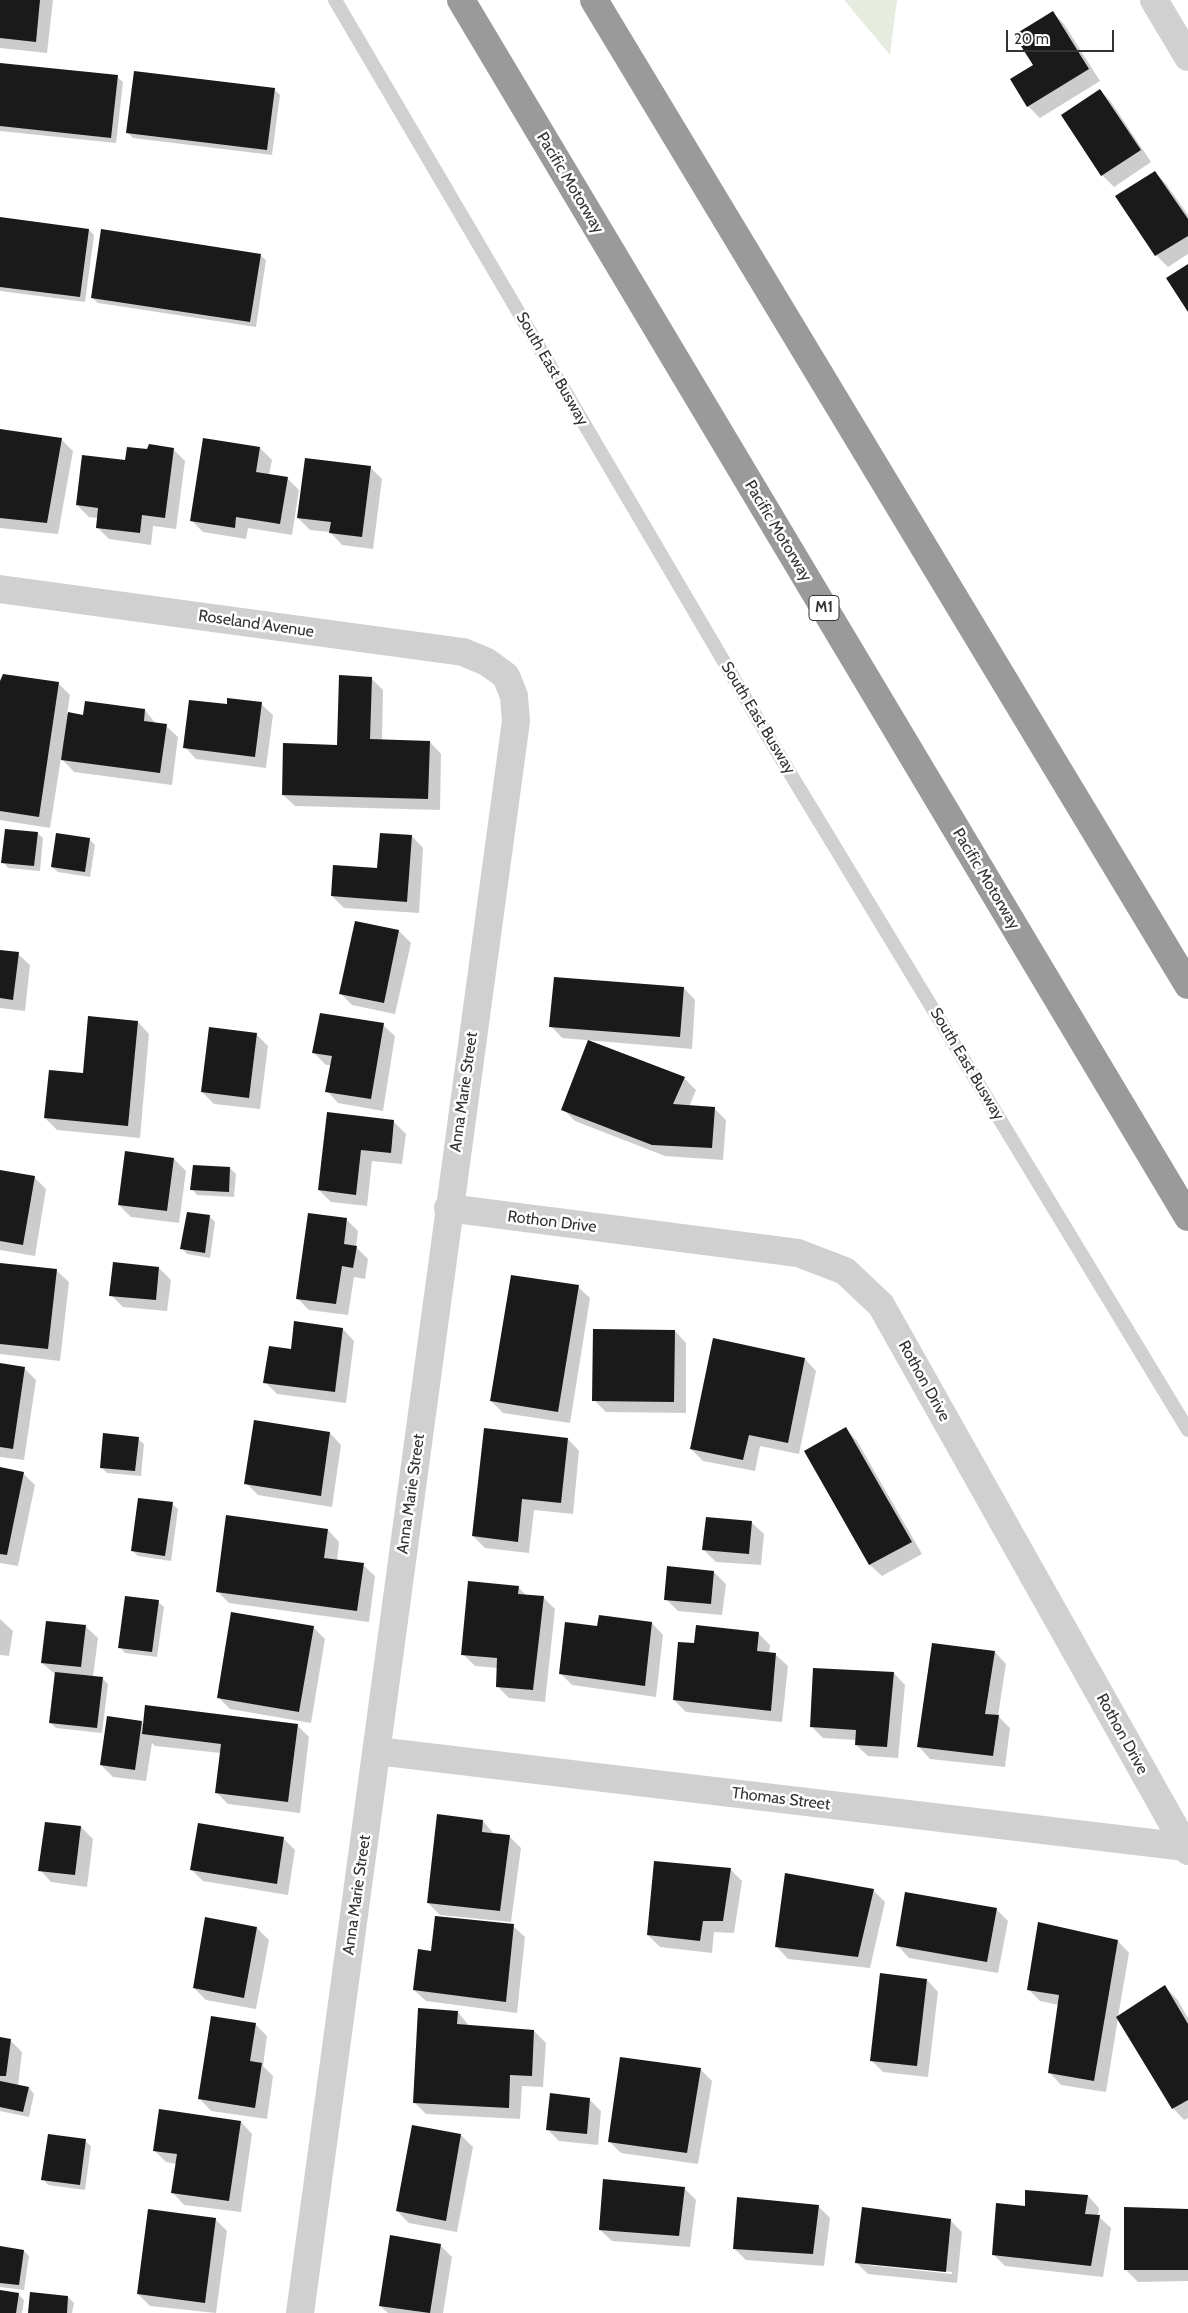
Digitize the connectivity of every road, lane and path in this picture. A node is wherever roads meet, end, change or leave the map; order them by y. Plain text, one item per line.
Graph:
1 (335, 0) edge
2 (461, 0) edge
3 (594, 0) edge
4 (1154, 0) edge
5 (1188, 57) edge
6 (0, 589) edge
7 (506, 676) joint
8 (1188, 985) edge
9 (448, 1208) junction
10 (1188, 1217) edge
11 (1188, 1430) edge
12 (377, 1751) junction
13 (1187, 1849) edge
14 (300, 2313) edge

1 - 11 lane, South East Busway
2 - 10 highway, Pacific Motorway / M1
3 - 8 highway
4 - 5 street
6 - 7 street, Roseland Avenue
7 - 9 street, Anna Marie Street
9 - 12 street, Anna Marie Street
9 - 13 street, Rothon Drive
12 - 13 street, Thomas Street
12 - 14 street, Anna Marie Street

